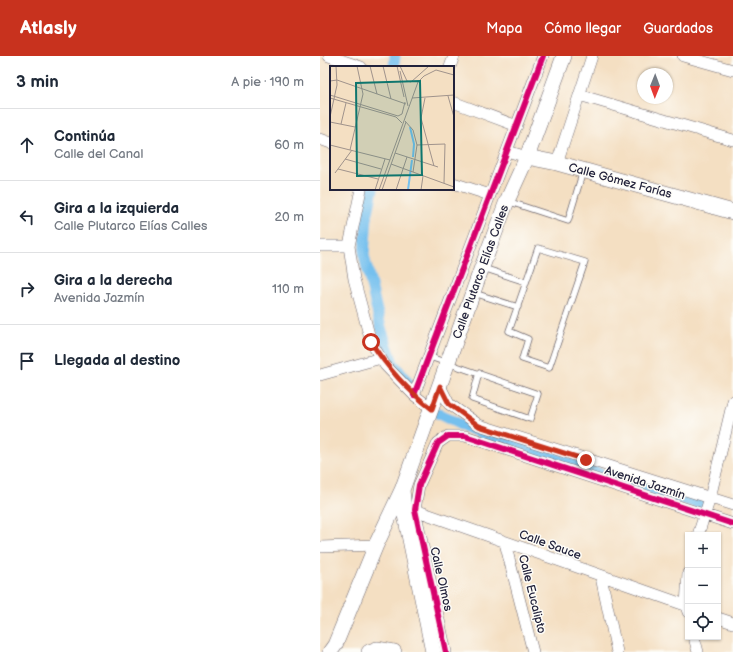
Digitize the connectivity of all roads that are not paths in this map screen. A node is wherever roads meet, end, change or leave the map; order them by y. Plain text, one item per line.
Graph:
1 (330, 56) edge
2 (454, 56) edge
3 (544, 56) edge
4 (564, 56) edge
5 (592, 56) edge
6 (683, 56) edge
7 (358, 66) edge
8 (450, 66) edge
9 (733, 70) edge
10 (579, 95) junction
11 (454, 102) edge
12 (517, 126) junction
13 (320, 139) edge
14 (733, 140) edge
15 (330, 143) edge
16 (508, 151) junction
17 (527, 157) junction
18 (557, 163) junction
19 (583, 171) junction
20 (454, 183) edge
21 (361, 190) edge
22 (490, 195) junction
23 (507, 201) junction
24 (733, 212) edge
25 (320, 246) edge
26 (348, 246) junction
27 (482, 268) junction
28 (526, 282) junction
29 (474, 292) junction
30 (518, 307) junction
31 (430, 357) junction
32 (381, 358) junction
33 (448, 363) junction
34 (479, 373) junction
35 (320, 374) edge
36 (440, 386) junction
37 (414, 395) junction
38 (733, 401) edge
39 (432, 409) junction
40 (586, 460) junction
41 (582, 474) junction
42 (710, 498) junction
43 (733, 505) edge
44 (404, 510) junction
45 (705, 514) junction
46 (733, 524) edge
47 (699, 532) edge
48 (505, 543) junction
49 (376, 545) junction
50 (320, 547) edge
51 (601, 577) junction
52 (685, 607) edge
53 (721, 619) edge
54 (733, 623) edge
55 (695, 640) edge
56 (333, 650) edge
57 (369, 652) edge
58 (394, 652) edge
59 (433, 652) edge
60 (446, 652) edge
61 (533, 652) edge
62 (617, 652) edge
63 (698, 652) edge

1 - 7 street
2 - 8 street
3 - 12 street
4 - 17 main road, Calle Plutarco Elías Calles
5 - 10 street
6 - 9 street
10 - 14 street
10 - 18 street
11 - 12 street
12 - 16 street
13 - 15 street
16 - 17 street, Calle Gómez Farías
16 - 22 street
17 - 18 main road, Calle Gómez Farías
17 - 23 main road, Calle Plutarco Elías Calles
18 - 19 main road, Calle Gómez Farías
19 - 23 lane
19 - 24 main road, Calle Gómez Farías
20 - 22 street
21 - 26 street
22 - 31 street
23 - 27 main road, Calle Plutarco Elías Calles
25 - 26 street
26 - 32 street
27 - 28 lane
27 - 29 main road, Calle Plutarco Elías Calles
28 - 30 lane
28 - 30 lane
29 - 30 lane
29 - 33 main road, Calle Plutarco Elías Calles
31 - 33 lane
31 - 37 street
32 - 35 street
32 - 37 street
33 - 34 lane
33 - 36 main road, Calle Plutarco Elías Calles
34 - 34 lane
36 - 39 main road, Calle Plutarco Elías Calles
36 - 40 street, Avenida Jazmín
37 - 39 street
38 - 42 street
39 - 44 main road, Calle Plutarco Elías Calles
40 - 41 street
40 - 42 street, Avenida Jazmín
41 - 44 street, Avenida Jazmín
41 - 45 street, Avenida Jazmín
42 - 43 street, Avenida Jazmín
42 - 45 street
44 - 48 street, Calle Sauce
44 - 49 main road
44 - 59 main road, Calle Olmos
44 - 60 street, Calle Olmos
45 - 46 street, Avenida Jazmín
45 - 47 street
48 - 51 street, Calle Sauce
48 - 61 street, Calle Eucalipto
49 - 50 street
49 - 56 main road
51 - 52 street, Calle Sauce
51 - 62 street
53 - 54 street
55 - 63 street
57 - 58 main road

